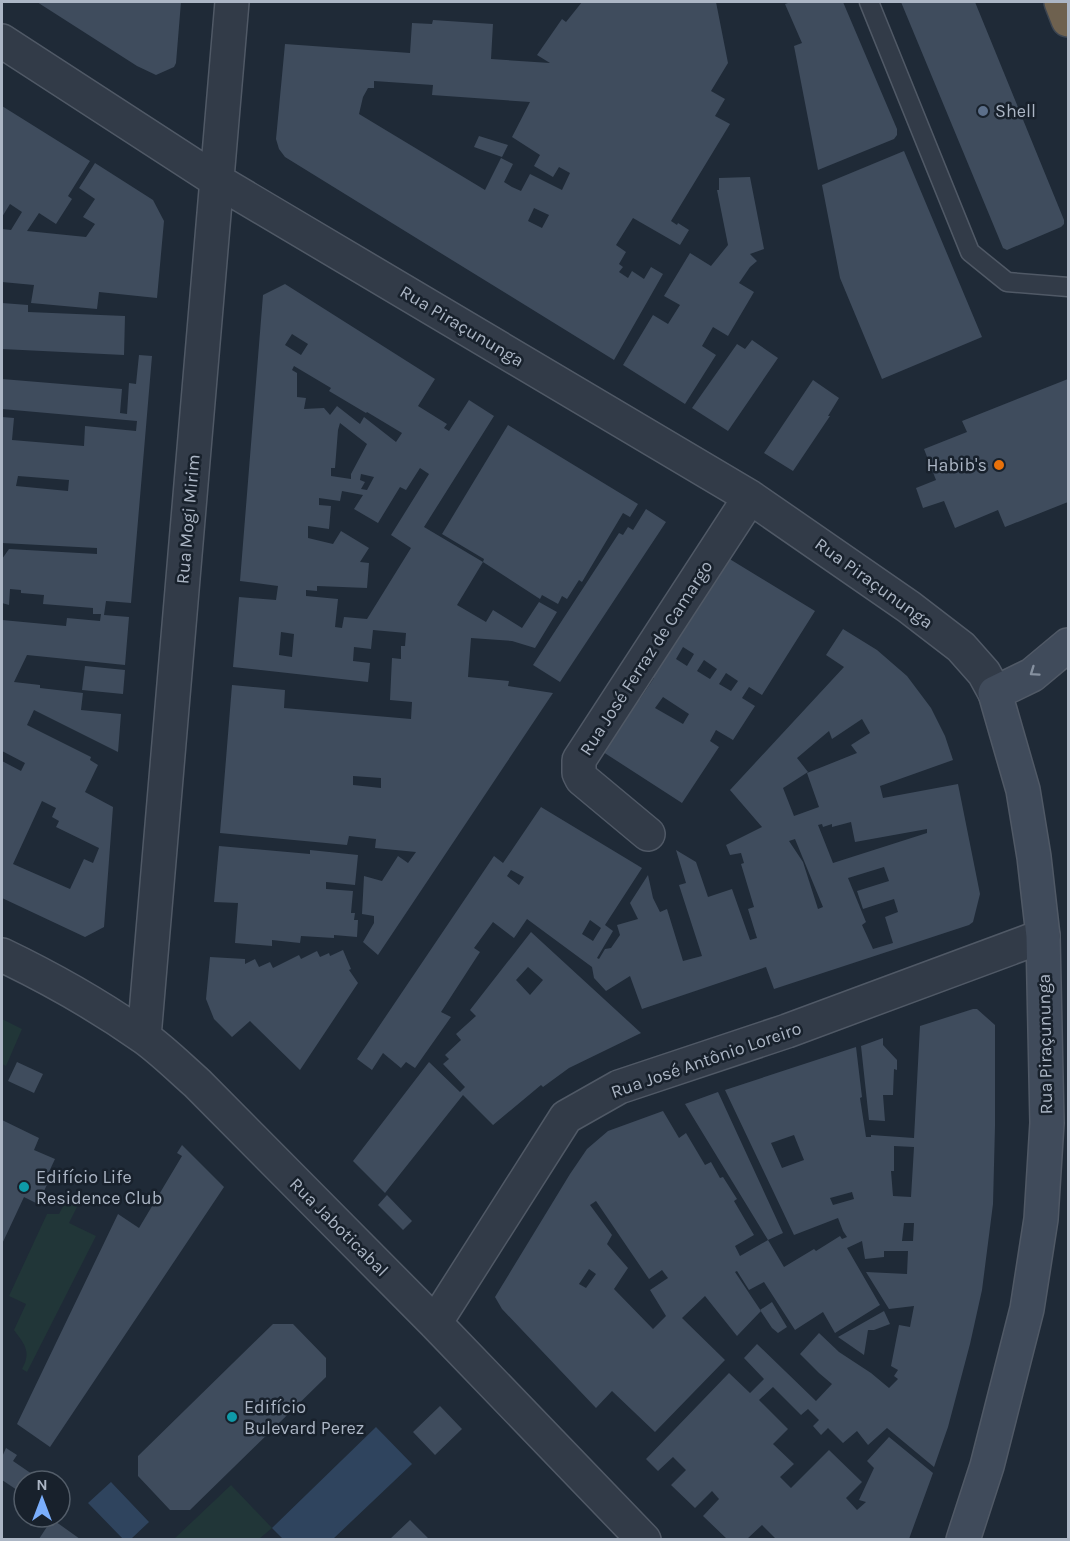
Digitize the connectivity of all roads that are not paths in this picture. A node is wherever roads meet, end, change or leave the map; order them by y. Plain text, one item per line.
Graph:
1 (232, 2) edge
2 (869, 2) edge
3 (1061, 2) edge
4 (1068, 20) edge
5 (2, 41) edge
6 (216, 180) junction
7 (1068, 287) edge
8 (750, 497) junction
9 (1068, 645) edge
10 (995, 693) junction
11 (648, 834) dead end
12 (1043, 936) junction
13 (2, 955) edge
14 (144, 1037) junction
15 (435, 1323) junction
16 (644, 1539) edge
17 (963, 1539) edge

1 - 6 street, Rua Mogi Mirim
2 - 7 lane
3 - 4 highway
5 - 6 street, Rua Piraçununga
6 - 8 street, Rua Piraçununga
6 - 14 street, Rua Mogi Mirim
8 - 10 street, Rua Piraçununga
8 - 11 street, Rua José Ferraz de Camargo
9 -> 10 main road
10 - 12 main road, Rua Piraçununga
12 - 15 street, Rua José Antônio Loreiro
12 - 17 main road, Rua Piraçununga
13 - 14 street, Rua Jaboticabal
14 - 15 street, Rua Jaboticabal
15 - 16 street, Rua Jaboticabal

